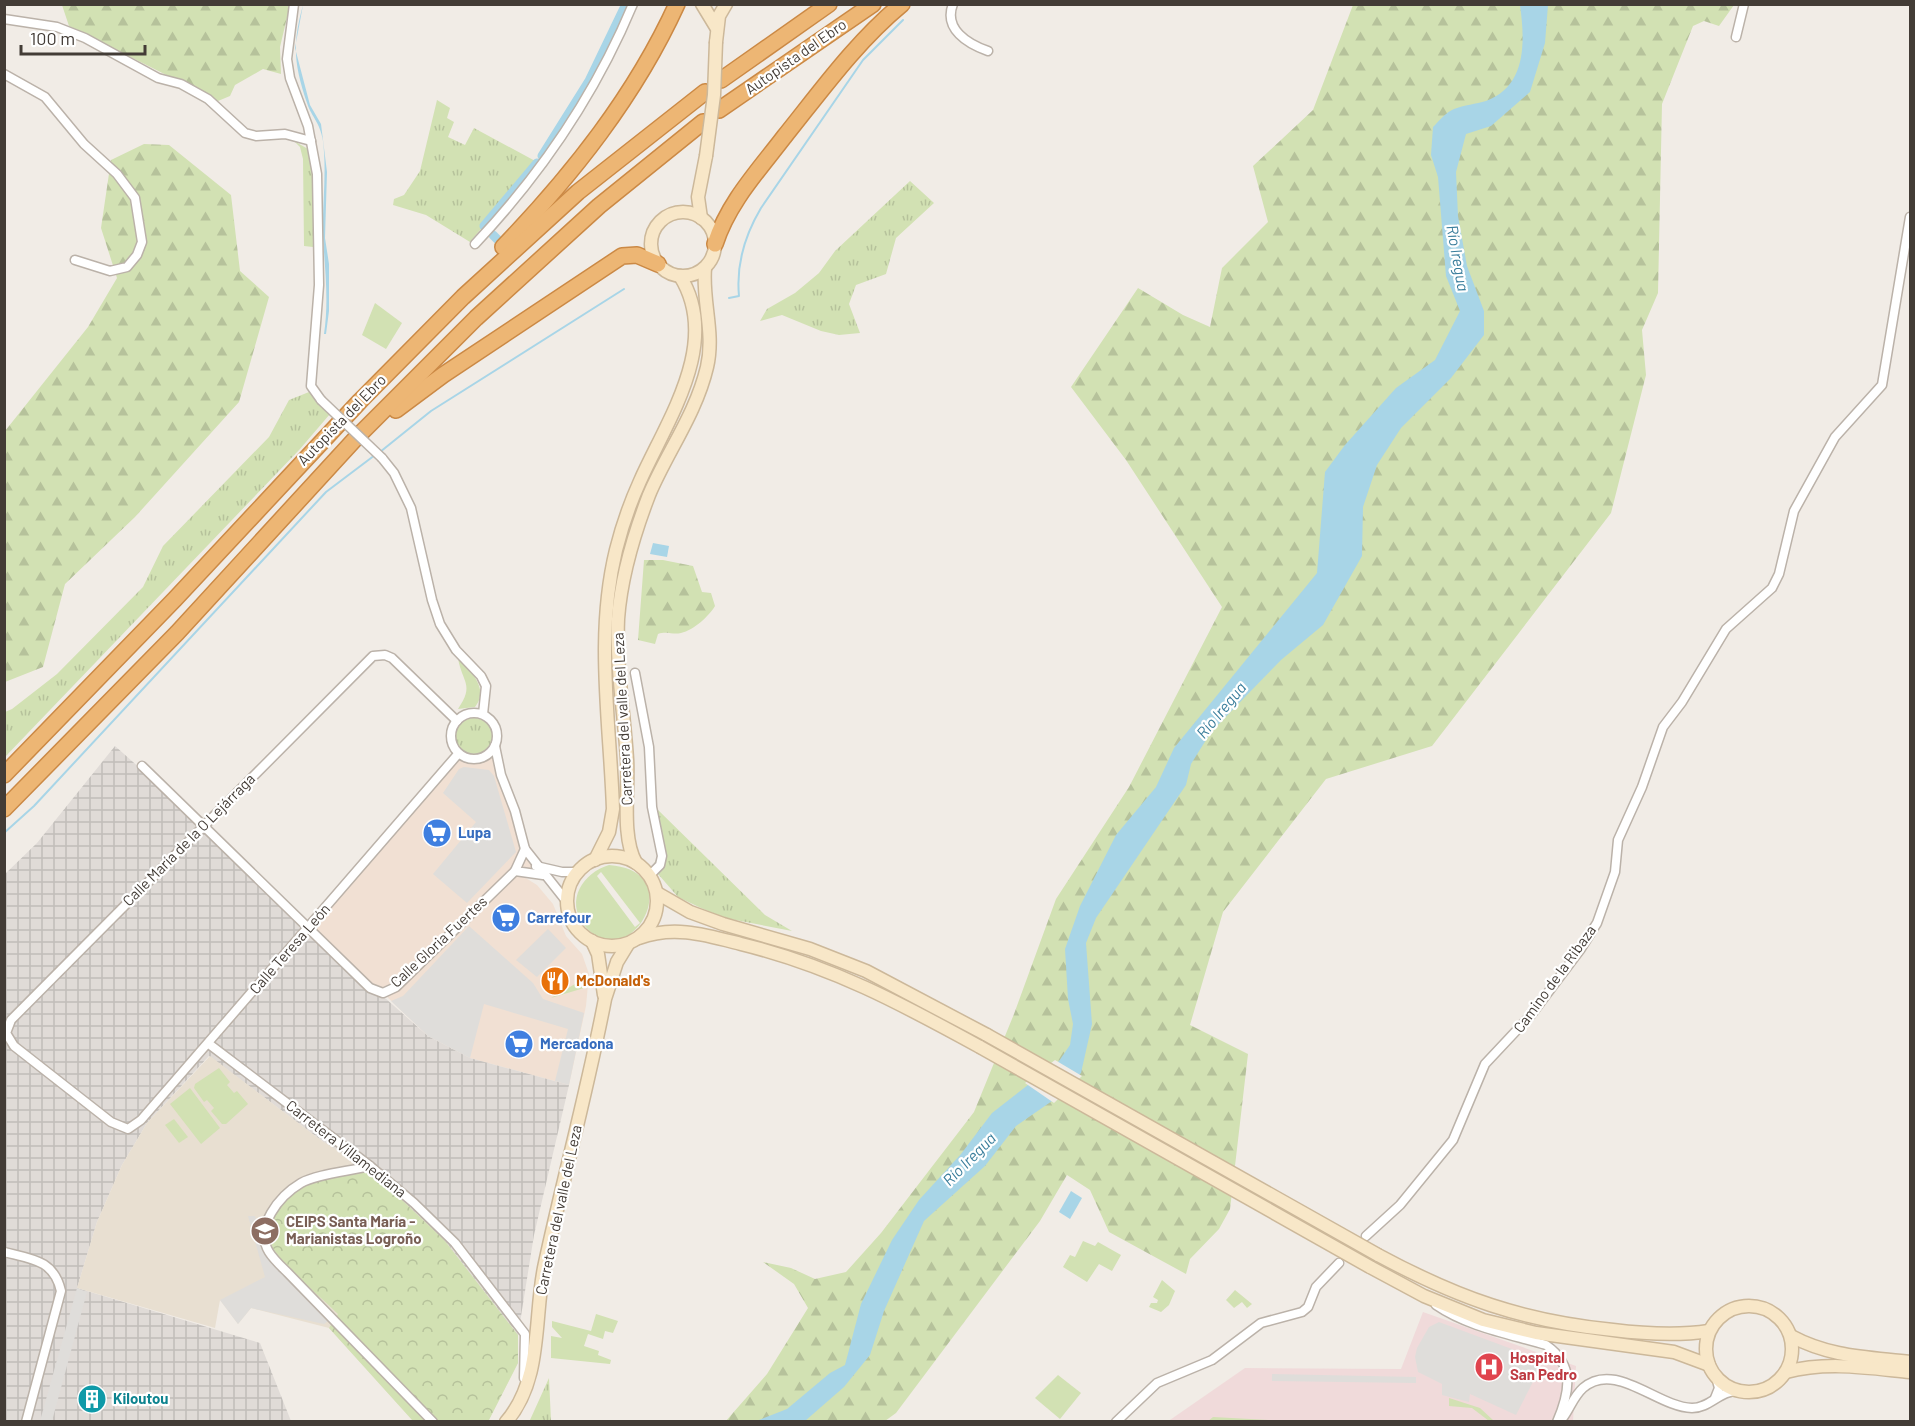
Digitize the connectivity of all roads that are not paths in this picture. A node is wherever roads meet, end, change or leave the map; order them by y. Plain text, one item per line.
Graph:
1 (294, 4) edge
2 (633, 4) edge
3 (676, 4) edge
4 (702, 4) edge
5 (726, 4) edge
6 (829, 4) edge
7 (873, 4) edge
8 (902, 4) edge
9 (953, 4) edge
10 (1744, 4) edge
11 (4, 19) edge
12 (716, 27) junction
13 (1736, 37) dead end
14 (988, 51) dead end
15 (4, 74) edge
16 (721, 80) dead end
17 (705, 92) dead end
18 (719, 110) dead end
19 (703, 122) dead end
20 (311, 141) junction
21 (698, 197) junction
22 (686, 212) junction
23 (1911, 217) edge
24 (701, 218) junction
25 (475, 244) dead end
26 (715, 244) junction
27 (75, 260) dead end
28 (658, 264) junction
29 (705, 268) junction
30 (680, 276) junction
31 (274, 492) junction
32 (219, 587) junction
33 (635, 673) dead end
34 (483, 714) junction
35 (457, 721) junction
36 (495, 747) junction
37 (458, 754) junction
38 (482, 758) junction
39 (498, 763) junction
40 (142, 766) dead end
41 (4, 776) edge
42 (4, 808) edge
43 (204, 825) junction
44 (525, 849) junction
45 (595, 860) junction
46 (636, 862) junction
47 (536, 866) junction
48 (515, 871) junction
49 (579, 872) junction
50 (544, 876) junction
51 (649, 876) junction
52 (657, 892) junction
53 (567, 902) junction
54 (307, 929) junction
55 (592, 941) junction
56 (633, 941) junction
57 (605, 999) junction
58 (208, 1044) junction
59 (114, 1124) joint
60 (370, 1166) junction
61 (1366, 1236) dead end
62 (4, 1252) edge
63 (1338, 1264) dead end
64 (1424, 1296) junction
65 (1709, 1331) junction
66 (1791, 1336) junction
67 (1911, 1362) edge
68 (1709, 1365) junction
69 (1786, 1372) junction
70 (1911, 1372) edge
71 (1716, 1377) junction
72 (1739, 1391) junction
73 (522, 1392) junction
74 (1710, 1402) junction
75 (508, 1420) edge
76 (1562, 1420) edge
77 (26, 1422) edge
78 (433, 1422) edge
79 (1116, 1422) edge

1 - 20 street
2 - 25 street
3 - 31 highway
4 - 12 main road
5 - 12 main road
6 - 16 highway, Autopista del Ebro
7 - 18 highway, Autopista del Ebro
8 - 26 highway
9 - 14 street
10 - 13 street
11 - 20 street
12 - 21 main road, bridge
15 - 27 street
17 - 31 highway, Autopista del Ebro
19 - 32 highway, Autopista del Ebro
20 - 34 street, bridge
21 - 22 main road
21 - 24 main road
22 - 24 main road
22 - 28 main road
23 - 61 street, Camino de la Ribaza
24 - 26 main road
26 - 29 main road
28 - 30 main road
28 - 32 highway
29 - 30 main road
29 - 46 main road, Carretera del valle del Leza
30 - 45 main road, Carretera del valle del Leza
31 - 41 highway, Autopista del Ebro
32 - 42 highway, Autopista del Ebro
33 - 51 street
34 - 35 street
34 - 36 street
35 - 37 street
35 - 43 street, Calle María de la O Lejárraga
36 - 38 street
36 - 39 street
37 - 38 street
37 - 54 street, Calle Teresa León
38 - 39 street
39 - 44 street
40 - 43 street
43 - 54 street
43 - 59 street, Calle María de la O Lejárraga
44 - 47 street
44 - 48 street
45 - 46 main road
45 - 49 main road
46 - 51 main road
47 - 49 street
47 - 50 street
48 - 50 street
48 - 54 street, Calle Gloria Fuertes
49 - 53 main road
50 - 53 street
51 - 52 main road
52 - 56 main road
52 - 65 main road, bridge
53 - 55 main road
54 - 58 street, Calle Teresa León
55 - 56 main road
55 - 57 main road, Carretera del valle del Leza
56 - 57 main road, Carretera del valle del Leza
56 - 64 main road, bridge
57 - 73 main road, Carretera del valle del Leza
58 - 59 street, Calle Teresa León
58 - 60 street, Carretera Villamediana
60 - 73 street, Carretera Villamediana
60 - 78 street
62 - 77 street
63 - 79 street
64 - 68 main road
64 - 76 street
65 - 66 main road
65 - 68 main road
66 - 67 main road
66 - 69 main road
68 - 71 main road
69 - 70 main road
69 - 72 main road
71 - 72 main road
71 - 74 street
72 - 74 street
73 - 75 main road, Carretera del valle del Leza
74 - 76 street

